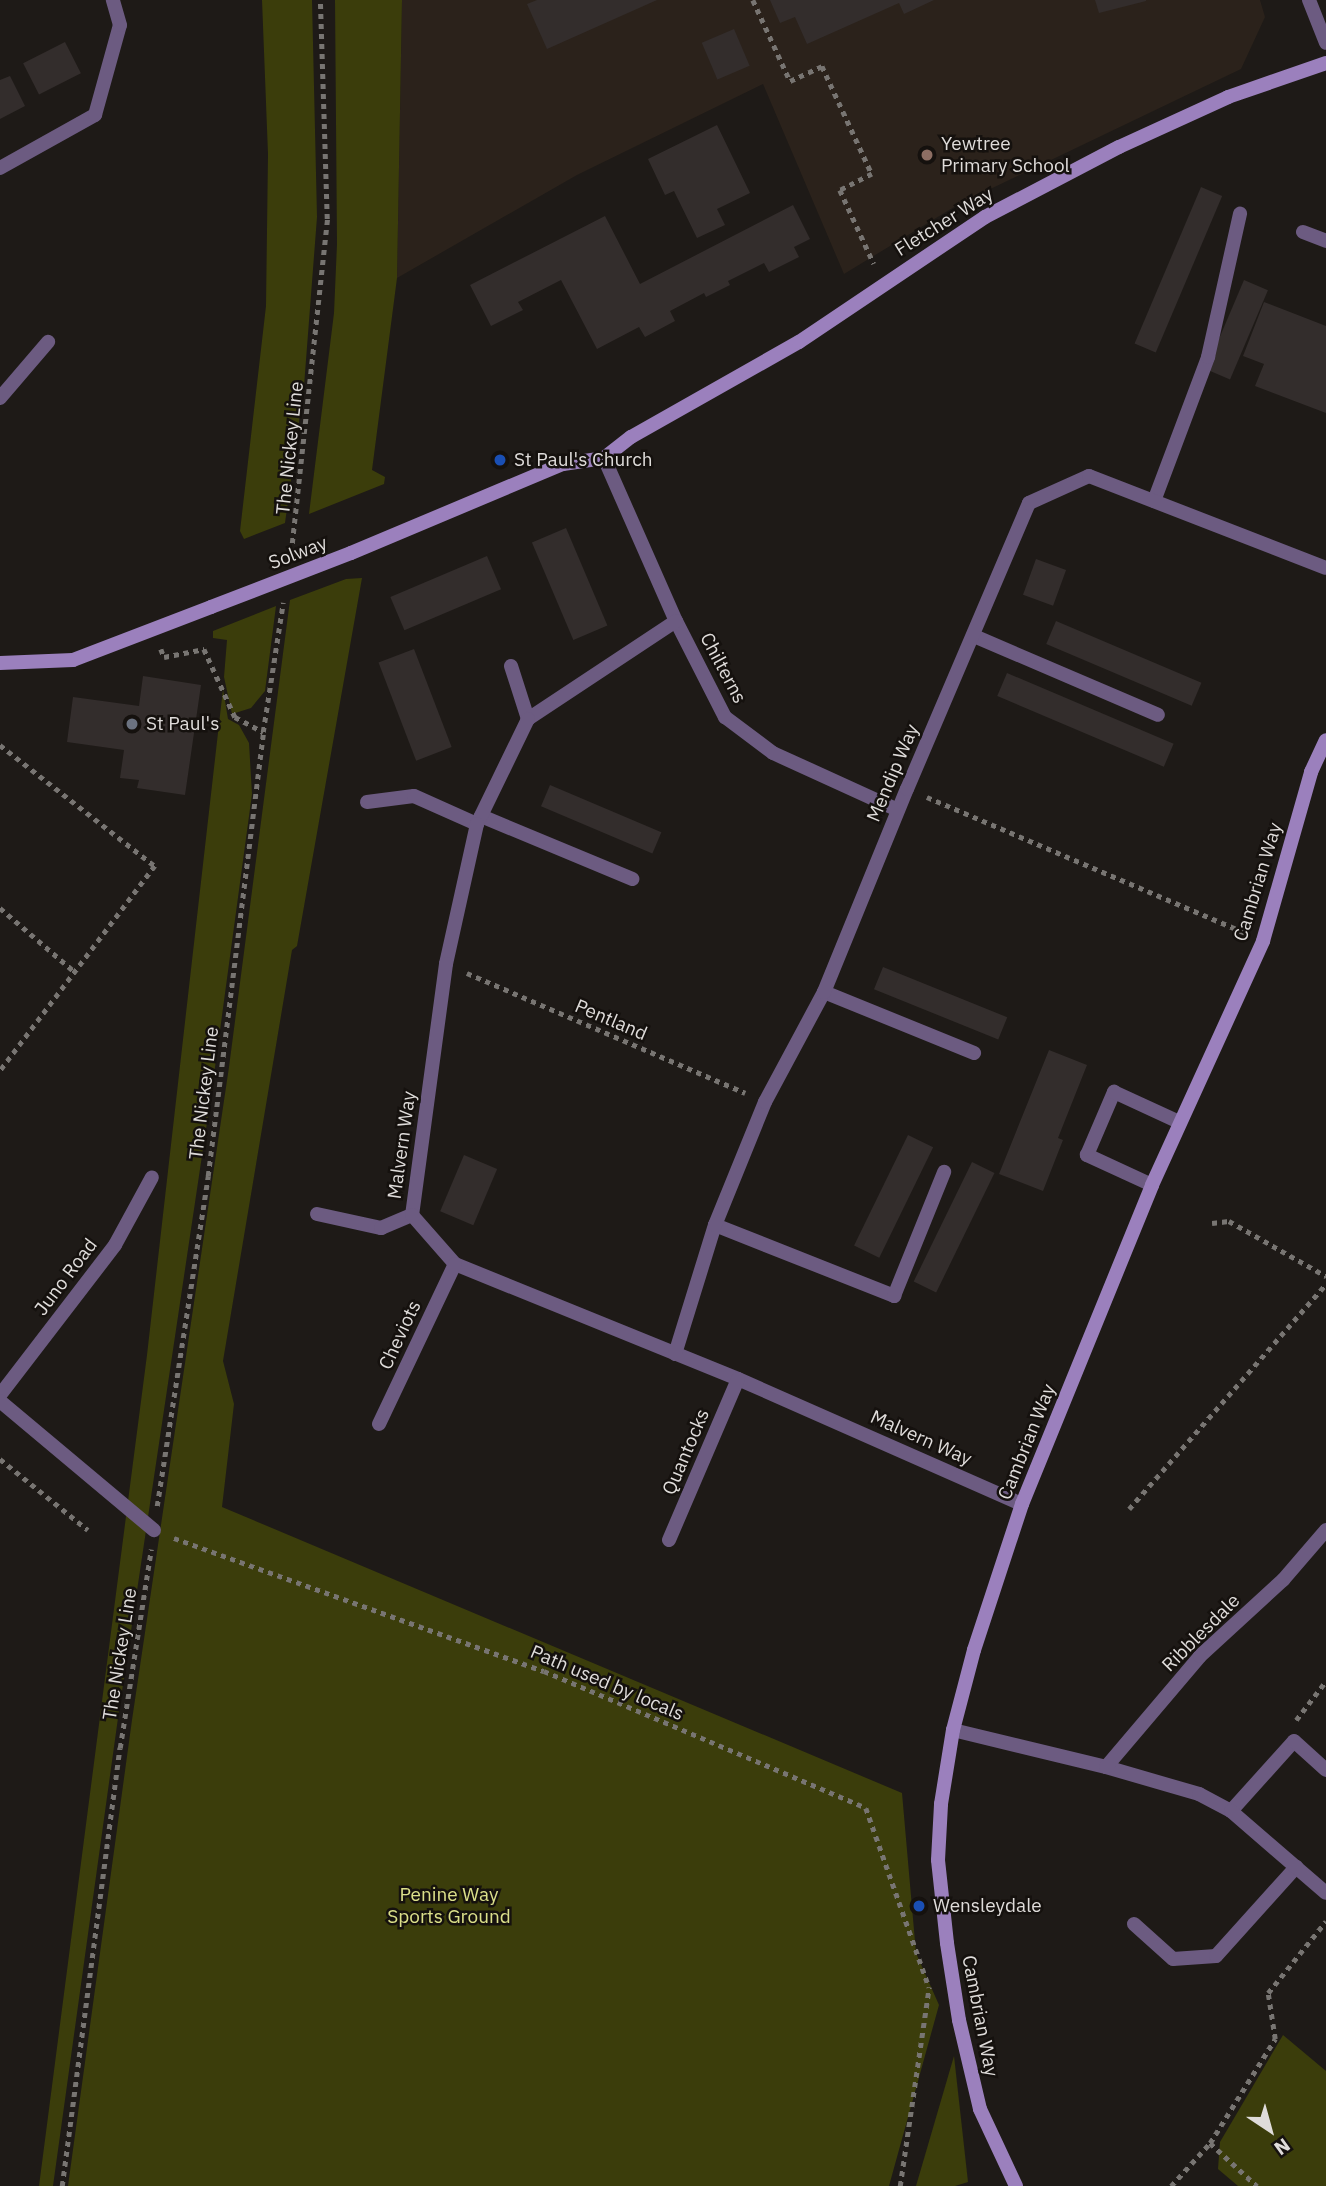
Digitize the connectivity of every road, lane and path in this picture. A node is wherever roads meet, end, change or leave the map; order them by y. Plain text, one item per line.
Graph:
1 (113, 0) edge
2 (320, 0) edge
3 (752, 0) edge
4 (1309, 0) edge
5 (1326, 43) edge
6 (1326, 63) edge
7 (0, 168) edge
8 (1240, 214) dead end
9 (1303, 232) dead end
10 (1326, 241) edge
11 (883, 283) junction
12 (48, 342) dead end
13 (5, 380) edge
14 (0, 398) edge
15 (604, 458) junction
16 (1154, 501) junction
17 (290, 557) dead end
18 (1326, 568) edge
19 (284, 595) dead end
20 (676, 621) junction
21 (155, 630) junction
22 (974, 636) junction
23 (0, 663) edge
24 (511, 666) dead end
25 (1158, 715) dead end
26 (528, 719) junction
27 (263, 732) junction
28 (1326, 740) edge
29 (0, 745) edge
30 (907, 789) junction
31 (367, 802) dead end
32 (898, 810) junction
33 (479, 820) junction
34 (632, 879) dead end
35 (0, 908) edge
36 (1263, 941) junction
37 (446, 964) junction
38 (75, 972) junction
39 (824, 992) junction
40 (974, 1054) dead end
41 (0, 1071) edge
42 (765, 1102) junction
43 (1179, 1122) junction
44 (944, 1172) dead end
45 (152, 1177) dead end
46 (1152, 1185) junction
47 (317, 1214) dead end
48 (412, 1215) junction
49 (1212, 1223) dead end
50 (715, 1225) junction
51 (455, 1264) junction
52 (1326, 1276) edge
53 (1326, 1284) edge
54 (675, 1354) junction
55 (738, 1379) junction
56 (0, 1395) edge
57 (0, 1401) edge
58 (379, 1423) dead end
59 (0, 1459) edge
60 (1022, 1504) junction
61 (1129, 1509) dead end
62 (88, 1530) dead end
63 (154, 1530) junction
64 (1326, 1530) edge
65 (669, 1540) dead end
66 (216, 1550) dead end
67 (1326, 1681) edge
68 (953, 1730) junction
69 (1294, 1741) junction
70 (1106, 1767) junction
71 (1326, 1770) edge
72 (1231, 1811) junction
73 (1296, 1867) junction
74 (1326, 1893) edge
75 (1326, 1921) edge
76 (1134, 1924) dead end
77 (930, 1962) dead end
78 (929, 1987) junction
79 (1210, 2143) junction
80 (62, 2186) edge
81 (900, 2186) edge
82 (1016, 2186) edge
83 (1171, 2186) edge
84 (1257, 2186) edge

1 - 7 street
2 - 17 path, The Nickey Line
3 - 11 path
4 - 5 street
6 - 11 street, Fletcher Way
8 - 16 street
9 - 10 street
11 - 15 street, Fletcher Way
12 - 13 street
13 - 14 street
15 - 20 street, Chilterns
15 - 21 street, Solway, bridge
16 - 18 street, Mendip Way
16 - 22 street, Mendip Way
19 - 27 path, The Nickey Line
20 - 26 street
20 - 32 street, Chilterns
21 - 23 street, Solway
21 - 27 path
22 - 25 street
22 - 30 street, Mendip Way
24 - 26 street
26 - 33 street, Malvern Way
27 - 63 path, The Nickey Line
28 - 36 street, Cambrian Way
29 - 38 path
30 - 32 street, Mendip Way
30 - 36 path
31 - 33 street
32 - 39 street, Mendip Way
33 - 34 street
33 - 37 street, Malvern Way
35 - 38 path
36 - 43 street, Cambrian Way
37 - 42 path, Pentland
37 - 48 street, Malvern Way
38 - 41 path
39 - 40 street
39 - 42 street, Mendip Way
42 - 50 street, Mendip Way
43 - 46 street, Cambrian Way
43 - 46 street
44 - 50 street
45 - 56 street, Juno Road
46 - 60 street, Cambrian Way
47 - 48 street
48 - 51 street, Malvern Way
49 - 52 path
50 - 54 street, Mendip Way
51 - 54 street, Malvern Way
51 - 58 street, Cheviots
53 - 61 path
54 - 55 street, Malvern Way
55 - 60 street, Malvern Way
55 - 65 street, Quantocks
57 - 63 street
59 - 62 path
60 - 68 street, Cambrian Way
63 - 66 path
63 - 78 path, Path used by locals
63 - 80 path, The Nickey Line
64 - 70 street, Ribblesdale
67 - 69 path
68 - 70 street
68 - 82 street, Cambrian Way
69 - 71 street
69 - 72 street
70 - 72 street
72 - 73 street
73 - 74 street
73 - 76 street
75 - 79 path
77 - 78 path
78 - 81 path
79 - 83 path
79 - 84 path

